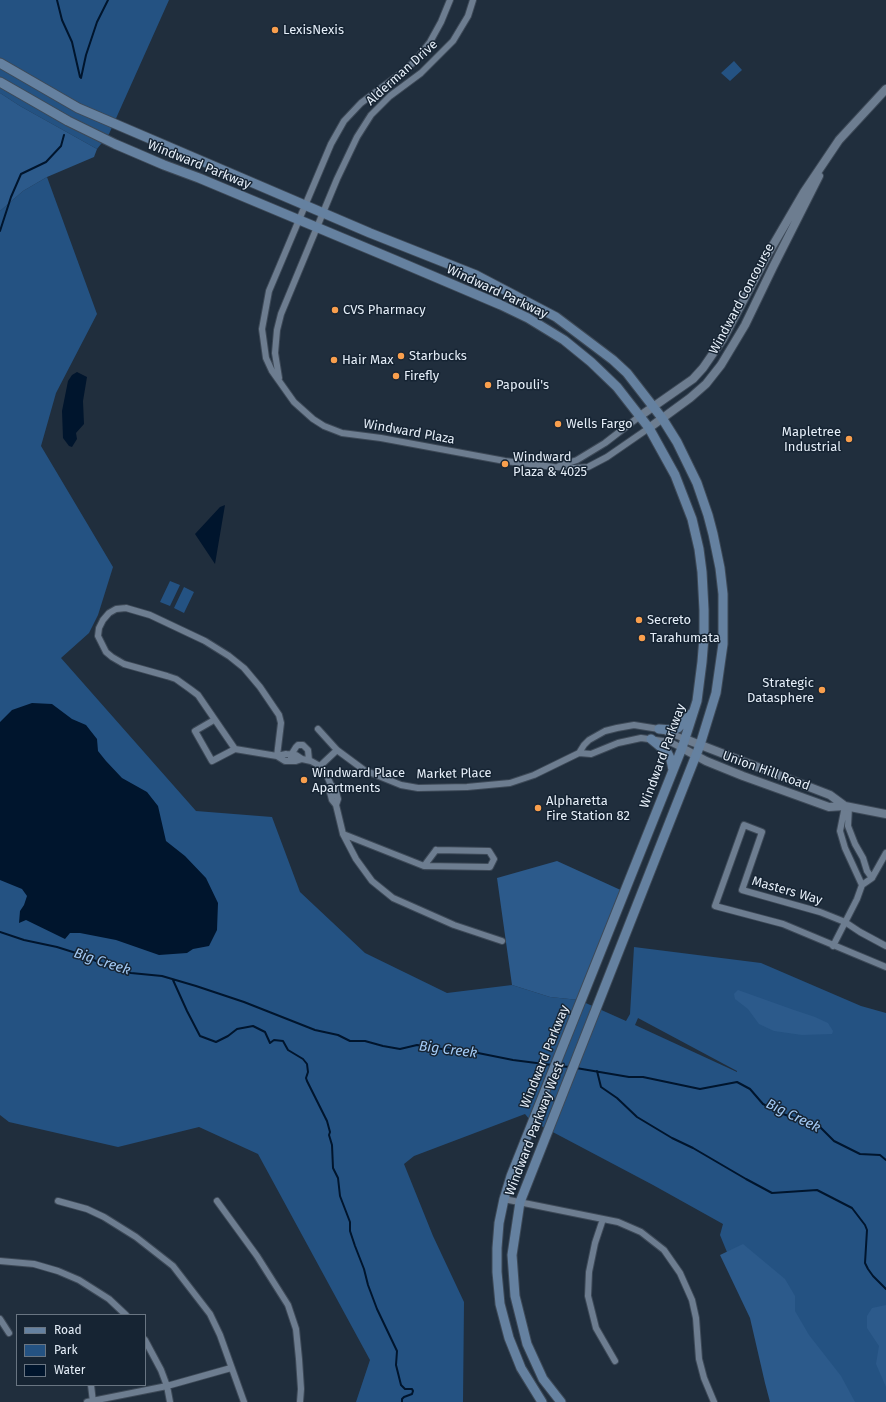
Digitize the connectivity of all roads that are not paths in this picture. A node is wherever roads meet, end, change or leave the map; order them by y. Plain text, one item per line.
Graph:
1 (450, 0) edge
2 (473, 0) edge
3 (0, 63) edge
4 (0, 82) edge
5 (886, 89) edge
6 (886, 97) edge
7 (870, 107) junction
8 (826, 158) junction
9 (305, 205) junction
10 (324, 213) junction
11 (299, 220) junction
12 (318, 228) junction
13 (280, 382) junction
14 (654, 406) junction
15 (640, 416) junction
16 (662, 418) junction
17 (649, 428) junction
18 (554, 467) junction
19 (694, 710) junction
20 (214, 720) junction
21 (318, 729) dead end
22 (659, 729) junction
23 (651, 739) junction
24 (685, 739) junction
25 (700, 746) junction
26 (682, 748) junction
27 (235, 749) junction
28 (337, 750) junction
29 (579, 753) junction
30 (278, 756) junction
31 (696, 756) junction
32 (291, 758) junction
33 (309, 760) junction
34 (320, 766) junction
35 (673, 770) junction
36 (794, 781) junction
37 (791, 794) junction
38 (847, 807) junction
39 (886, 814) edge
40 (848, 826) junction
41 (840, 831) junction
42 (343, 834) junction
43 (886, 853) edge
44 (424, 866) junction
45 (872, 878) junction
46 (862, 884) junction
47 (845, 922) junction
48 (502, 941) dead end
49 (833, 946) junction
50 (886, 946) edge
51 (886, 967) edge
52 (581, 1046) joint
53 (504, 1199) junction
54 (58, 1201) dead end
55 (217, 1202) dead end
56 (520, 1202) junction
57 (603, 1219) junction
58 (0, 1261) edge
59 (125, 1314) edge
60 (0, 1319) edge
61 (9, 1333) dead end
62 (146, 1342) edge
63 (615, 1361) dead end
64 (231, 1368) junction
65 (91, 1386) edge
66 (167, 1386) junction
67 (91, 1402) edge
68 (170, 1402) edge
69 (244, 1402) edge
70 (300, 1402) edge
71 (542, 1402) edge
72 (561, 1402) edge
73 (714, 1402) edge

1 - 9 street, Alderman Drive
2 - 10 street, Alderman Drive
3 - 9 main road, Windward Parkway
4 - 11 main road, Windward Parkway
5 - 7 street, Windward Concourse
6 - 7 street, Windward Concourse
7 - 8 street, Windward Concourse
8 - 14 street, Windward Concourse
8 - 16 street, Windward Concourse
9 - 10 main road, Windward Parkway
9 - 11 street, Windward Plaza
10 - 12 street, Alderman Drive
10 - 14 main road, Windward Parkway
11 - 12 main road, Windward Parkway
11 - 13 street, Windward Plaza
12 - 13 street, Windward Plaza
12 - 15 main road, Windward Parkway
13 - 18 street, Windward Plaza
14 - 15 street, Windward Plaza
14 - 16 main road, Windward Parkway
15 - 17 main road, Windward Parkway
15 - 18 street, Windward Plaza
16 - 17 street, Windward Concourse
16 - 25 main road, Windward Parkway
17 - 18 street, Windward Plaza
17 - 19 main road, Windward Parkway
19 - 22 main road
19 - 24 main road, Windward Parkway
20 - 27 street
20 - 27 street
20 - 30 street
21 - 28 street, Market Place
22 - 24 street, Market Place
22 - 29 street, Market Place
23 - 26 street, Market Place
23 - 29 street, Market Place
23 - 35 main road
24 - 25 street, Union Hill Road
24 - 26 main road, Windward Parkway
25 - 31 main road, Windward Parkway
25 - 36 street, Union Hill Road
26 - 31 street, Union Hill Road
26 - 35 main road, Windward Parkway
27 - 30 street
28 - 29 street, Market Place
28 - 34 street
30 - 32 street
31 - 37 street, Union Hill Road
31 - 52 main road, Windward Parkway
32 - 33 street
32 - 33 street
33 - 34 street
34 - 42 street
35 - 53 main road, Windward Parkway
36 - 37 street
36 - 38 street, Union Hill Road
37 - 38 street, Union Hill Road
38 - 39 street, Union Hill Road
38 - 40 street
38 - 41 street
40 - 41 street
40 - 45 street
41 - 46 street
42 - 44 street
42 - 48 street
43 - 45 street
44 - 44 street
45 - 46 street
46 - 47 street
47 - 49 street
47 - 49 street, Masters Way
47 - 50 street, Masters Way
49 - 51 street
52 - 56 main road, Windward Parkway West
53 - 56 street
53 - 71 main road, Windward Parkway
54 - 64 street
55 - 70 street
56 - 57 street
56 - 72 main road, Windward Parkway West
57 - 63 street
57 - 73 street
58 - 59 street
60 - 61 street
62 - 66 street
64 - 66 street
64 - 69 street
65 - 67 street
66 - 67 street
66 - 68 street

